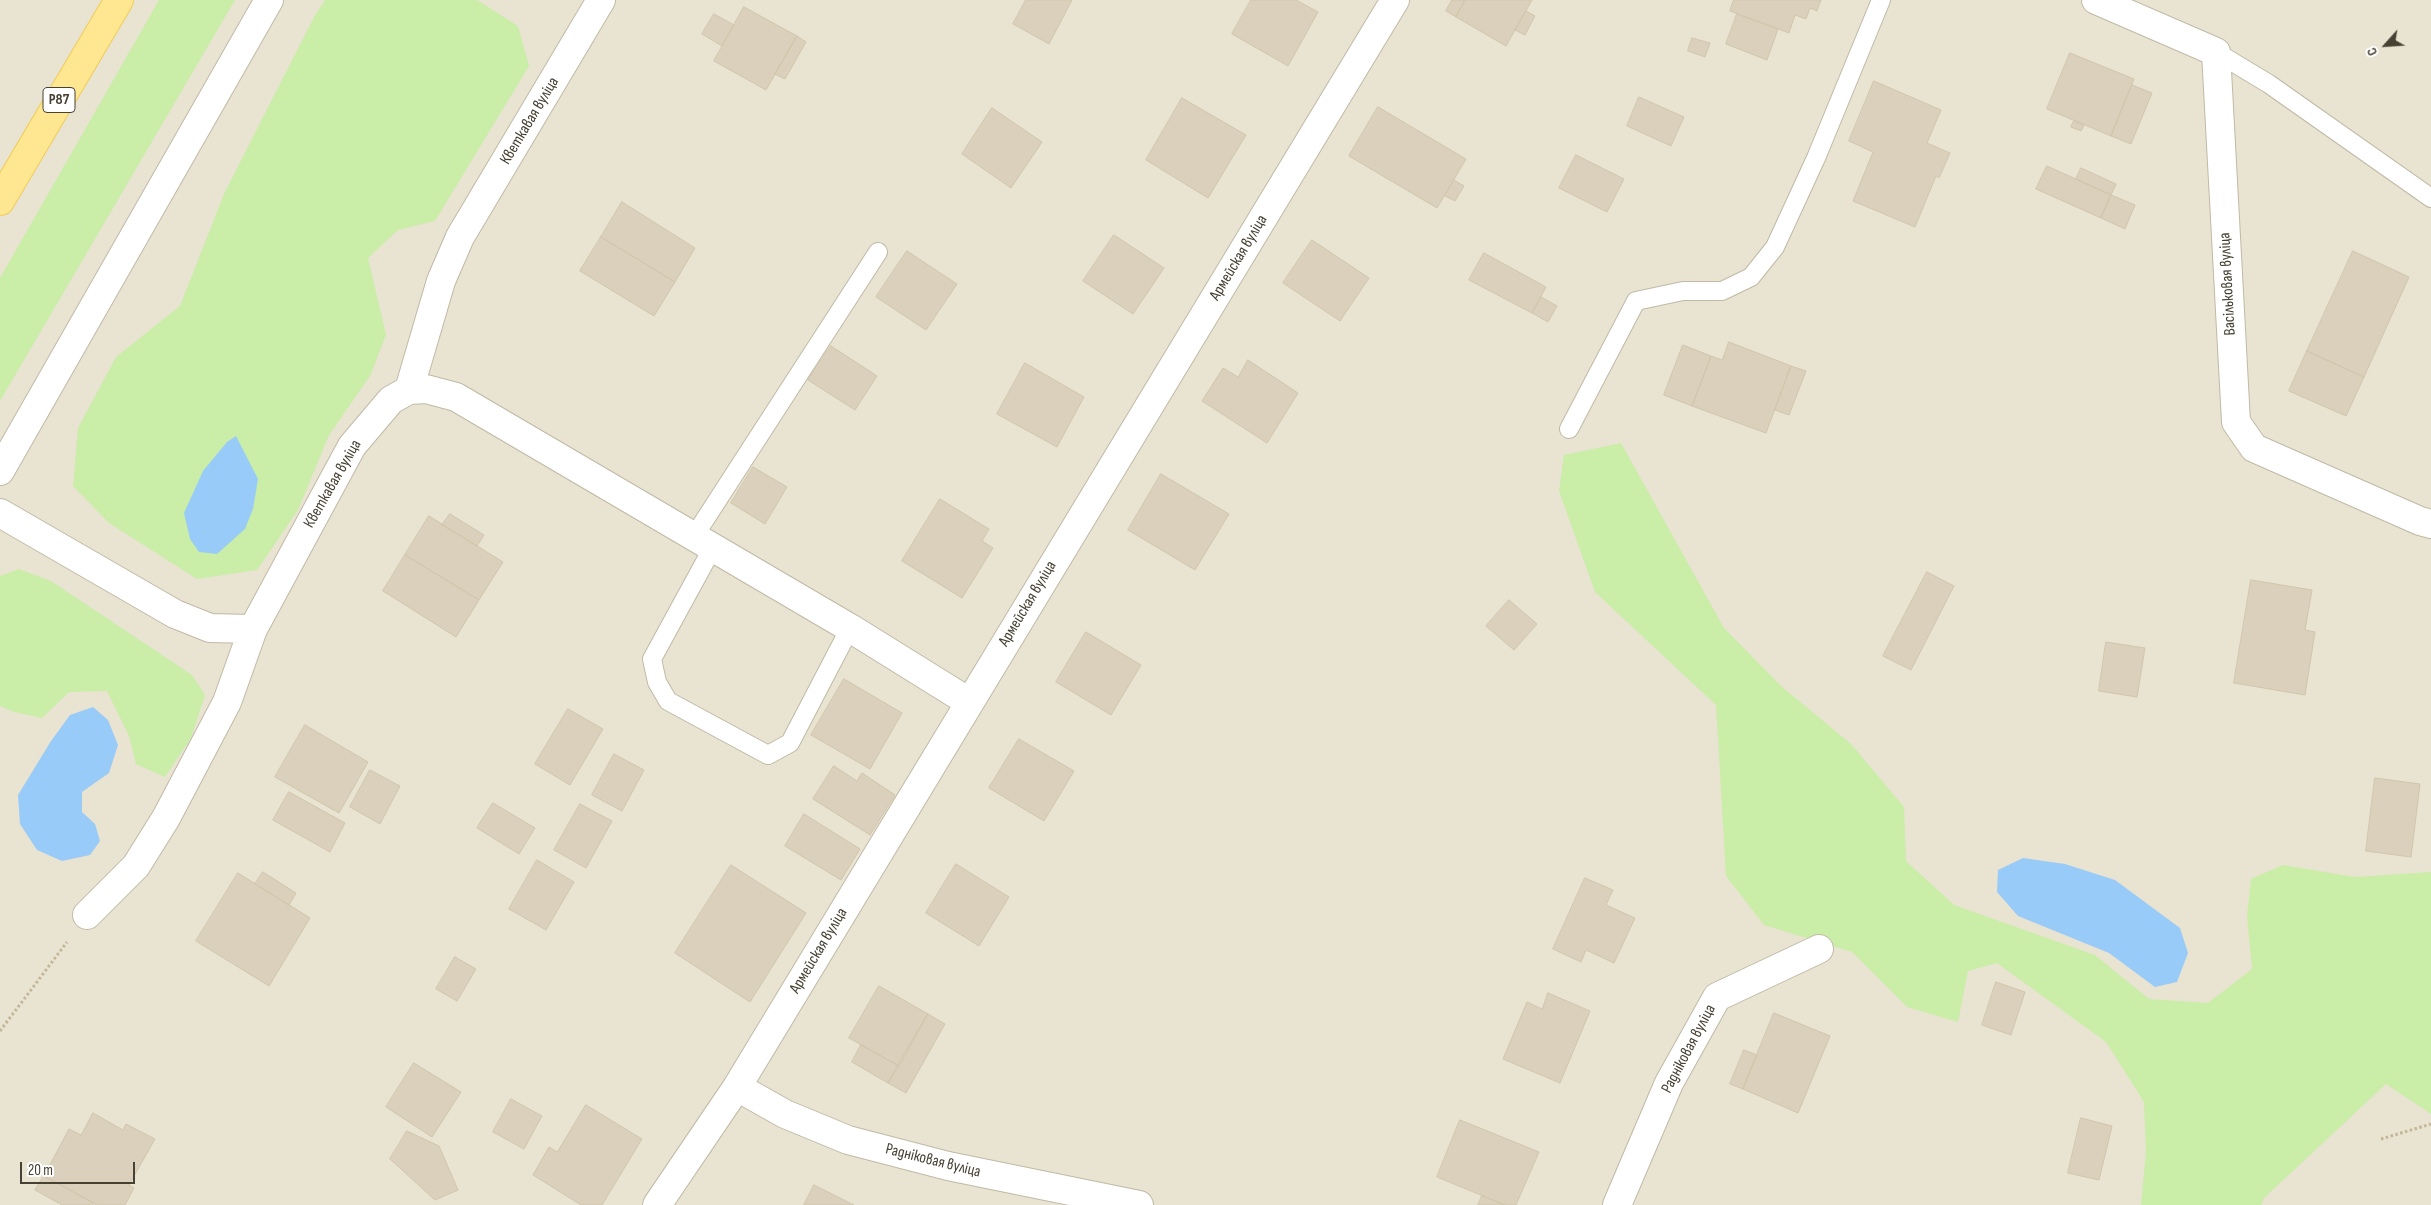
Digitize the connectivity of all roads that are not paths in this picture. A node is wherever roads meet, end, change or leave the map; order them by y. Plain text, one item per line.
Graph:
1 (119, 0) edge
2 (269, 0) edge
3 (601, 0) edge
4 (1395, 0) edge
5 (1880, 0) edge
6 (2096, 0) edge
7 (2216, 52) junction
8 (2431, 198) edge
9 (0, 201) edge
10 (878, 252) dead end
11 (409, 390) junction
12 (1569, 429) dead end
13 (0, 471) edge
14 (0, 513) edge
15 (2431, 524) edge
16 (703, 543) junction
17 (850, 628) junction
18 (253, 629) junction
19 (969, 702) junction
20 (87, 914) road end
21 (1818, 949) dead end
22 (737, 1087) junction
23 (657, 1205) edge
24 (1139, 1205) edge
25 (1617, 1205) edge

1 - 9 main road, Р87
2 - 13 street
3 - 11 street, Кветкавая вуліца
4 - 19 street, Армейская вуліца
5 - 12 lane
6 - 7 street
7 - 8 lane
7 - 15 street, Васільковая вуліца
10 - 16 lane
11 - 16 street
11 - 18 street, Кветкавая вуліца
14 - 18 street
16 - 17 street
16 - 17 lane
17 - 19 street
18 - 20 street, Кветкавая вуліца
19 - 22 street, Армейская вуліца
21 - 25 street, Радніковая вуліца
22 - 23 street, Армейская вуліца
22 - 24 street, Радніковая вуліца

